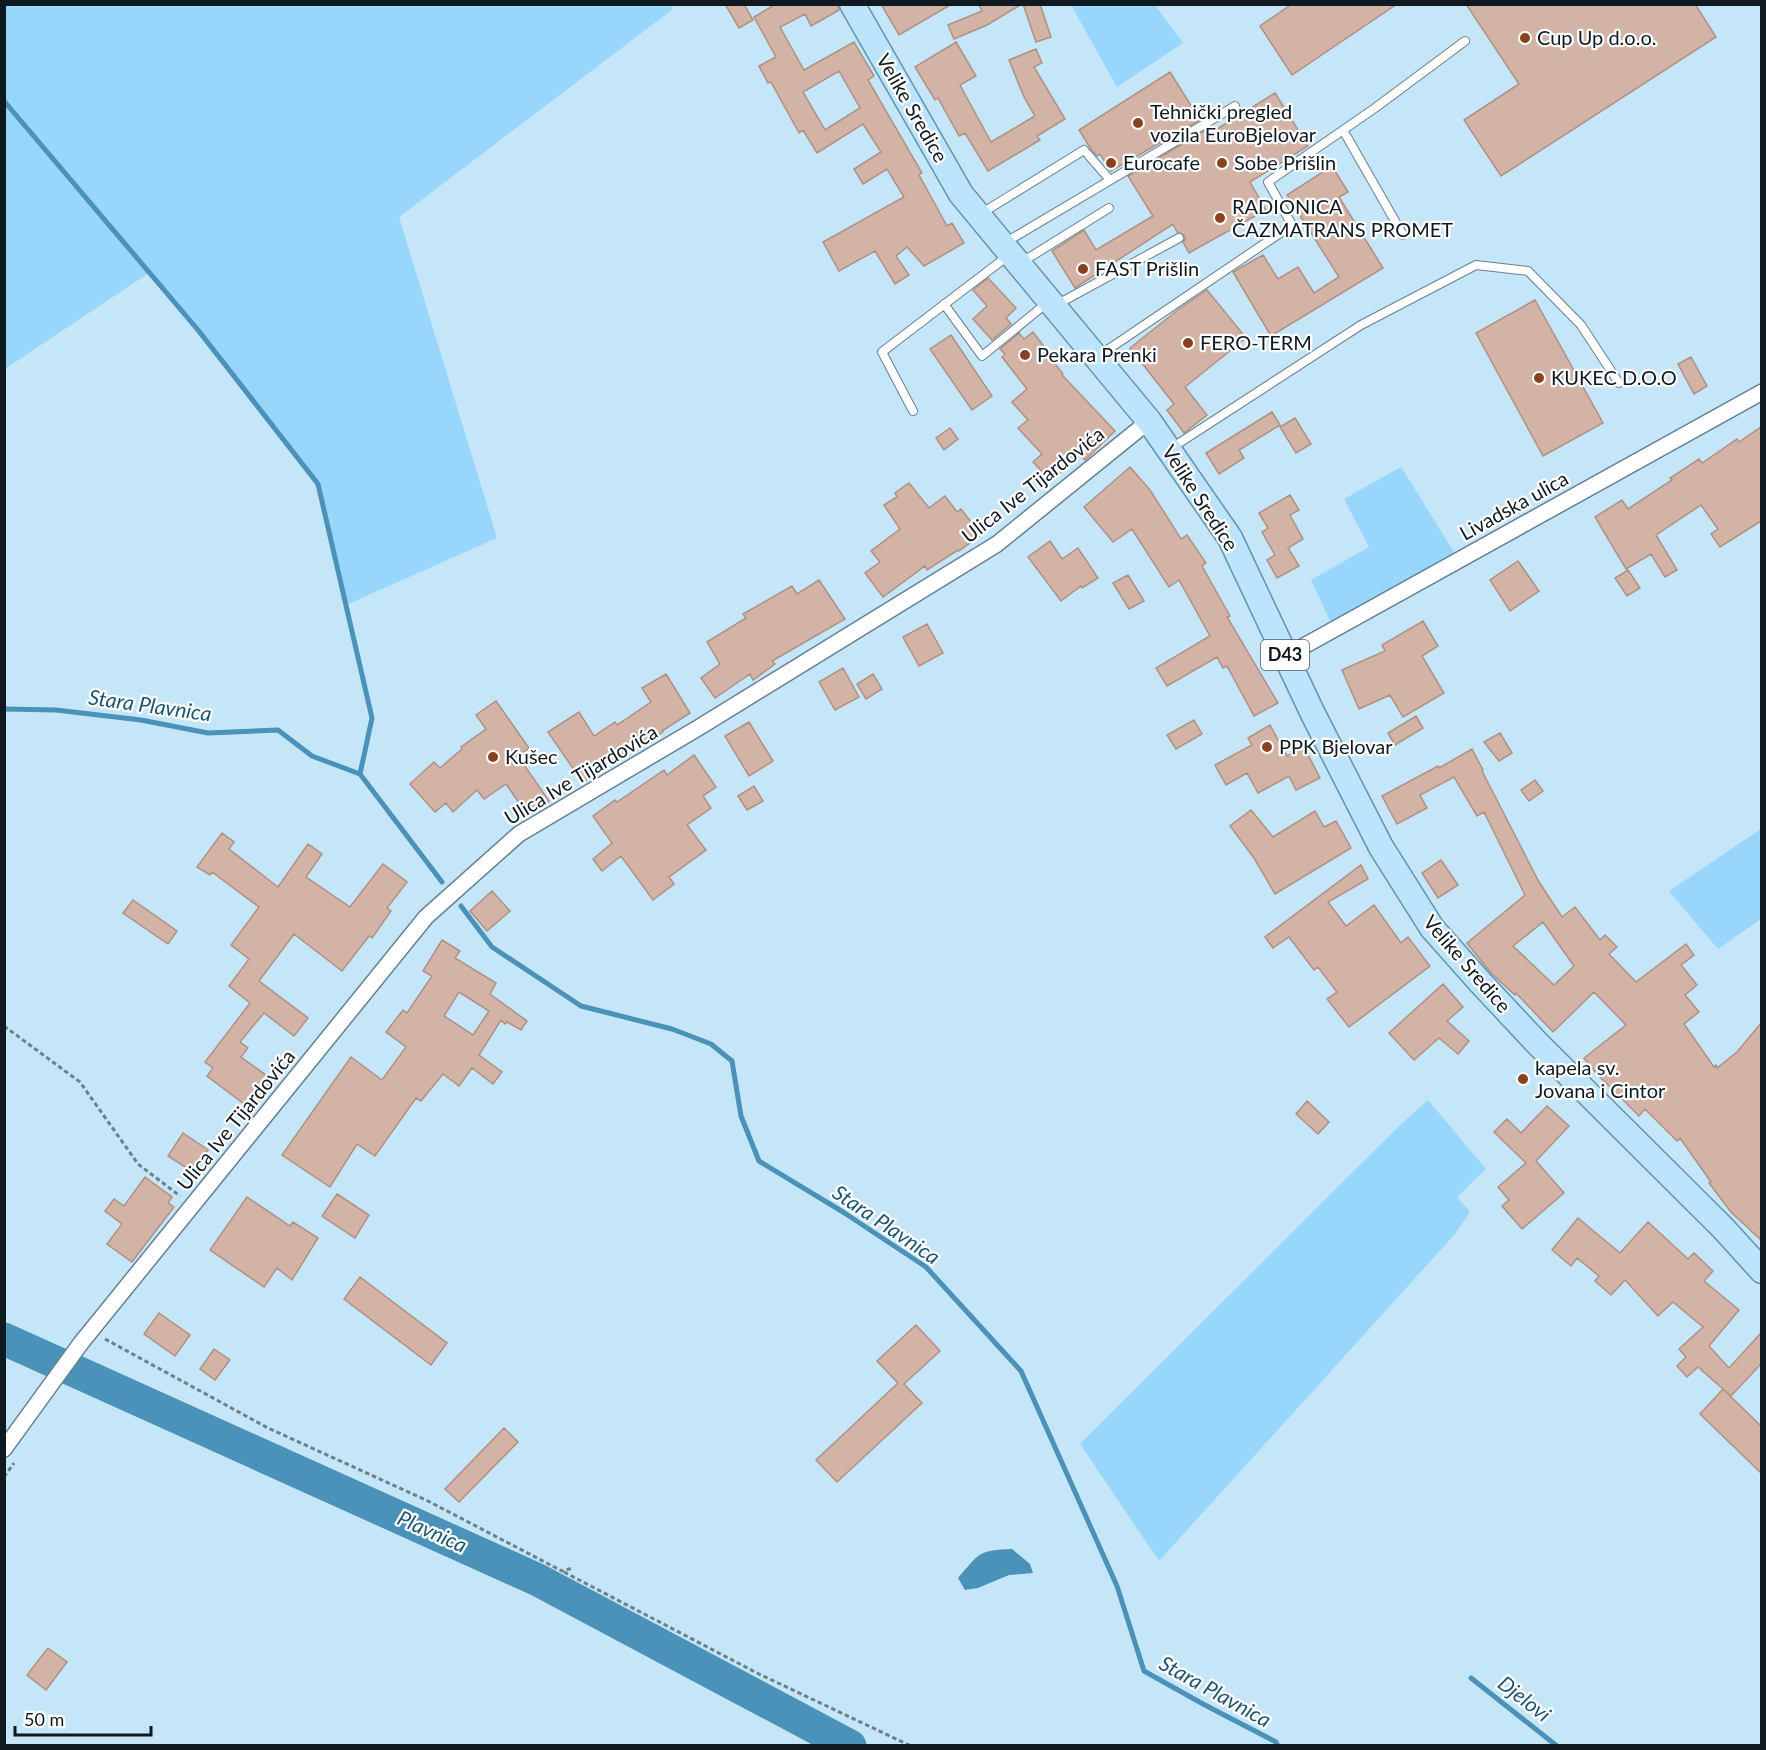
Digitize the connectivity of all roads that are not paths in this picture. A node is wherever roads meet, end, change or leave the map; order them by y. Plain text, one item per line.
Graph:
1 (852, 4) edge
2 (1465, 41) dead end
3 (1235, 106) dead end
4 (1343, 130) junction
5 (1110, 180) junction
6 (1109, 208) dead end
7 (978, 215) junction
8 (1403, 235) dead end
9 (1179, 238) dead end
10 (1010, 254) junction
11 (944, 304) junction
12 (1051, 304) junction
13 (1096, 358) junction
14 (1619, 383) dead end
15 (1761, 392) edge
16 (913, 411) dead end
17 (1149, 421) junction
18 (1169, 450) junction
19 (1286, 656) junction
20 (1761, 1271) edge
21 (4, 1449) edge

1 - 7 main road, Velike Sredice / D43
2 - 4 lane
3 - 5 lane
4 - 8 lane
4 - 13 lane
5 - 7 lane
5 - 10 lane
6 - 10 lane
7 - 10 main road, Velike Sredice / D43
9 - 12 lane
10 - 11 lane
10 - 12 main road, Velike Sredice / D43
11 - 12 lane
11 - 16 lane
12 - 13 main road, Velike Sredice / D43
13 - 17 main road, Velike Sredice / D43
14 - 18 lane
15 - 19 street, Livadska ulica
17 - 18 main road, Velike Sredice / D43
17 - 21 street, Ulica Ive Tijardovića
18 - 19 main road, Velike Sredice / D43
19 - 20 main road, Velike Sredice / D43

